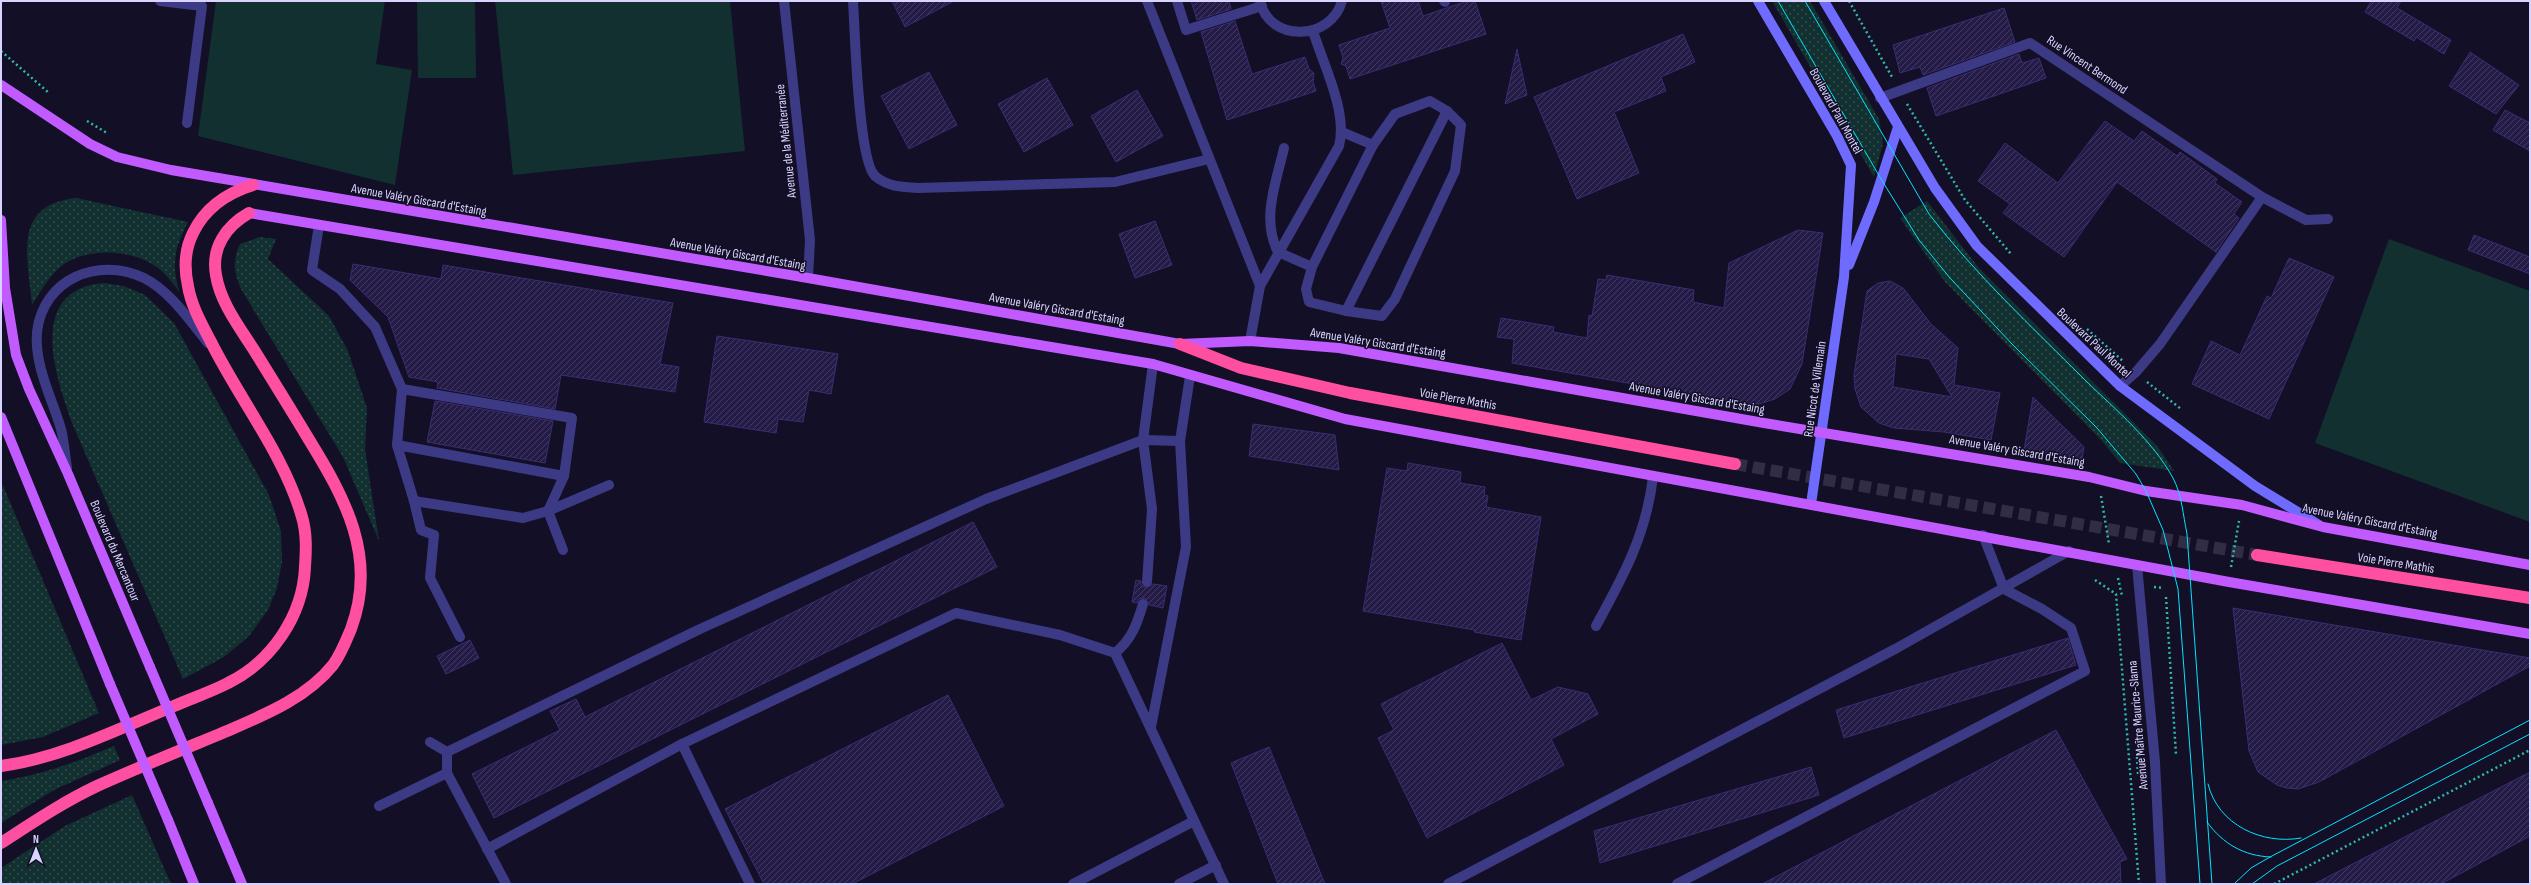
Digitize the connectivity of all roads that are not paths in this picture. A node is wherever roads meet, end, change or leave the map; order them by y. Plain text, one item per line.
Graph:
1 (160, 1) edge
2 (784, 1) edge
3 (853, 1) edge
4 (1147, 1) edge
5 (1177, 1) edge
6 (1342, 1) edge
7 (1758, 1) edge
8 (1824, 1) edge
9 (1261, 4) edge
10 (1313, 31) junction
11 (1, 84) edge
12 (1880, 98) junction
13 (1447, 111) junction
14 (187, 123) dead end
15 (1898, 126) junction
16 (1342, 132) junction
17 (1373, 145) junction
18 (1284, 148) dead end
19 (1209, 159) junction
20 (253, 185) junction
21 (2262, 197) junction
22 (249, 213) joint
23 (2328, 219) dead end
24 (1, 220) edge
25 (319, 225) junction
26 (1278, 252) junction
27 (1312, 267) junction
28 (1844, 277) junction
29 (808, 278) junction
30 (1260, 286) junction
31 (1346, 311) junction
32 (1250, 341) junction
33 (1180, 344) junction
34 (218, 357) junction
35 (1153, 364) junction
36 (1190, 376) junction
37 (2120, 386) junction
38 (402, 389) junction
39 (1, 417) edge
40 (1823, 431) junction
41 (1143, 440) junction
42 (1180, 441) junction
43 (397, 445) junction
44 (1735, 464) tunnel mouth
45 (68, 474) junction
46 (564, 476) junction
47 (1653, 477) junction
48 (608, 485) dead end
49 (414, 501) junction
50 (1811, 504) junction
51 (548, 511) junction
52 (2323, 527) junction
53 (1983, 535) junction
54 (563, 550) dead end
55 (2069, 551) junction
56 (2257, 555) tunnel mouth
57 (2137, 565) junction
58 (2530, 565) edge
59 (1147, 582) dead end
60 (2004, 589) junction
61 (2530, 598) edge
62 (1143, 604) dead end
63 (1596, 626) dead end
64 (2530, 634) edge
65 (460, 637) dead end
66 (1115, 653) junction
67 (1151, 727) junction
68 (430, 742) dead end
69 (682, 744) junction
70 (447, 752) junction
71 (1, 766) edge
72 (447, 773) junction
73 (380, 806) dead end
74 (1194, 821) junction
75 (1, 843) edge
76 (487, 849) junction
77 (1216, 865) junction
78 (194, 884) edge
79 (242, 884) edge
80 (506, 884) edge
81 (750, 884) edge
82 (1073, 884) edge
83 (1179, 884) edge
84 (1224, 884) edge
85 (1448, 884) edge
86 (1677, 884) edge
87 (2161, 884) edge

1 - 14 street
2 - 29 street, Avenue de la Méditerranée
3 - 19 street
4 - 19 street
5 - 9 street
6 - 10 street
7 - 28 main road, Boulevard Paul Montel
8 - 12 main road, Boulevard Paul Montel
9 - 10 street
10 - 16 street
11 - 20 main road, Avenue Valéry Giscard d'Estaing
12 - 15 main road, Boulevard Paul Montel
12 - 21 street, Rue Vincent Bermond
13 - 17 street
13 - 31 street
13 - 31 street
15 - 28 main road
15 - 37 main road, Boulevard Paul Montel
16 - 17 street
16 - 26 street
17 - 27 street
18 - 26 street
19 - 30 street
20 - 29 main road, Avenue Valéry Giscard d'Estaing
20 - 34 highway
21 - 23 street, Rue Vincent Bermond
21 - 37 street
22 - 25 main road
22 - 75 highway
24 - 45 main road, Boulevard du Mercantour
25 - 35 main road
25 - 38 street
26 - 27 street
26 - 30 street
27 - 31 street
28 - 40 main road, Rue Nicot de Villemain
29 - 33 main road, Avenue Valéry Giscard d'Estaing
30 - 32 street
32 - 33 main road, Avenue Valéry Giscard d'Estaing
32 - 40 main road, Avenue Valéry Giscard d'Estaing
33 - 44 highway, Voie Pierre Mathis
34 - 45 street
34 - 71 highway
35 - 36 main road
35 - 41 street
36 - 42 street
36 - 47 main road
37 - 52 main road, Boulevard Paul Montel
38 - 43 street
38 - 46 street
39 - 78 main road, bridge
40 - 50 main road, Rue Nicot de Villemain
40 - 52 main road, Avenue Valéry Giscard d'Estaing
41 - 42 street
41 - 59 street
41 - 70 street
42 - 67 street
43 - 46 street
43 - 49 street
45 - 79 main road, Boulevard du Mercantour, bridge
46 - 51 street
47 - 50 main road
47 - 63 street
48 - 51 street
49 - 51 street
49 - 65 street
50 - 53 main road
51 - 54 street
52 - 58 main road, Avenue Valéry Giscard d'Estaing
53 - 55 main road
53 - 60 street
55 - 57 main road
55 - 60 street
56 - 61 highway, Voie Pierre Mathis
57 - 64 main road
57 - 87 street, Avenue Maître Maurice-Slama
60 - 85 street
60 - 86 street
62 - 66 street
66 - 67 street
66 - 69 street
67 - 74 street
68 - 70 street
69 - 76 street
69 - 81 street
70 - 72 street
72 - 73 street
72 - 76 street
74 - 77 street
74 - 82 street
76 - 80 street
77 - 83 street
77 - 84 street

